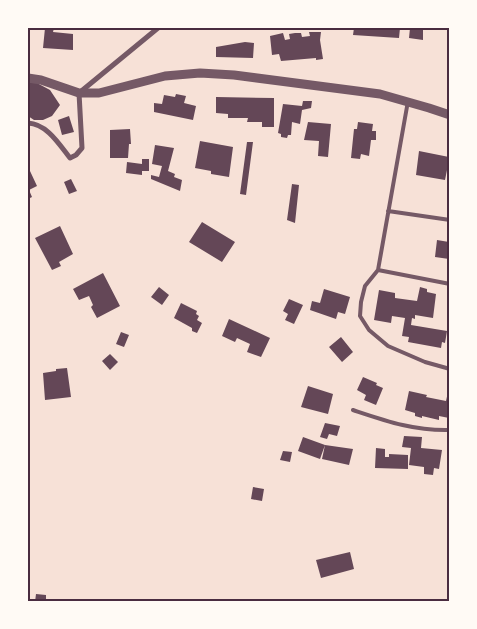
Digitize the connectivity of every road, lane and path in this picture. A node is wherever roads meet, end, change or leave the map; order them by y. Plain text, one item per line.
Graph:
1 (158, 28) edge
2 (28, 78) edge
3 (78, 94) junction
4 (408, 101) junction
5 (450, 116) edge
6 (28, 123) edge
7 (388, 212) junction
8 (450, 220) edge
9 (378, 270) junction
10 (450, 284) edge
11 (450, 370) edge
12 (353, 410) dead end
13 (450, 430) edge

1 - 3 street
2 - 3 street
3 - 4 street
3 - 6 street
4 - 5 street
4 - 7 lane
7 - 8 lane
7 - 9 lane
9 - 10 lane
9 - 11 lane
12 - 13 lane

